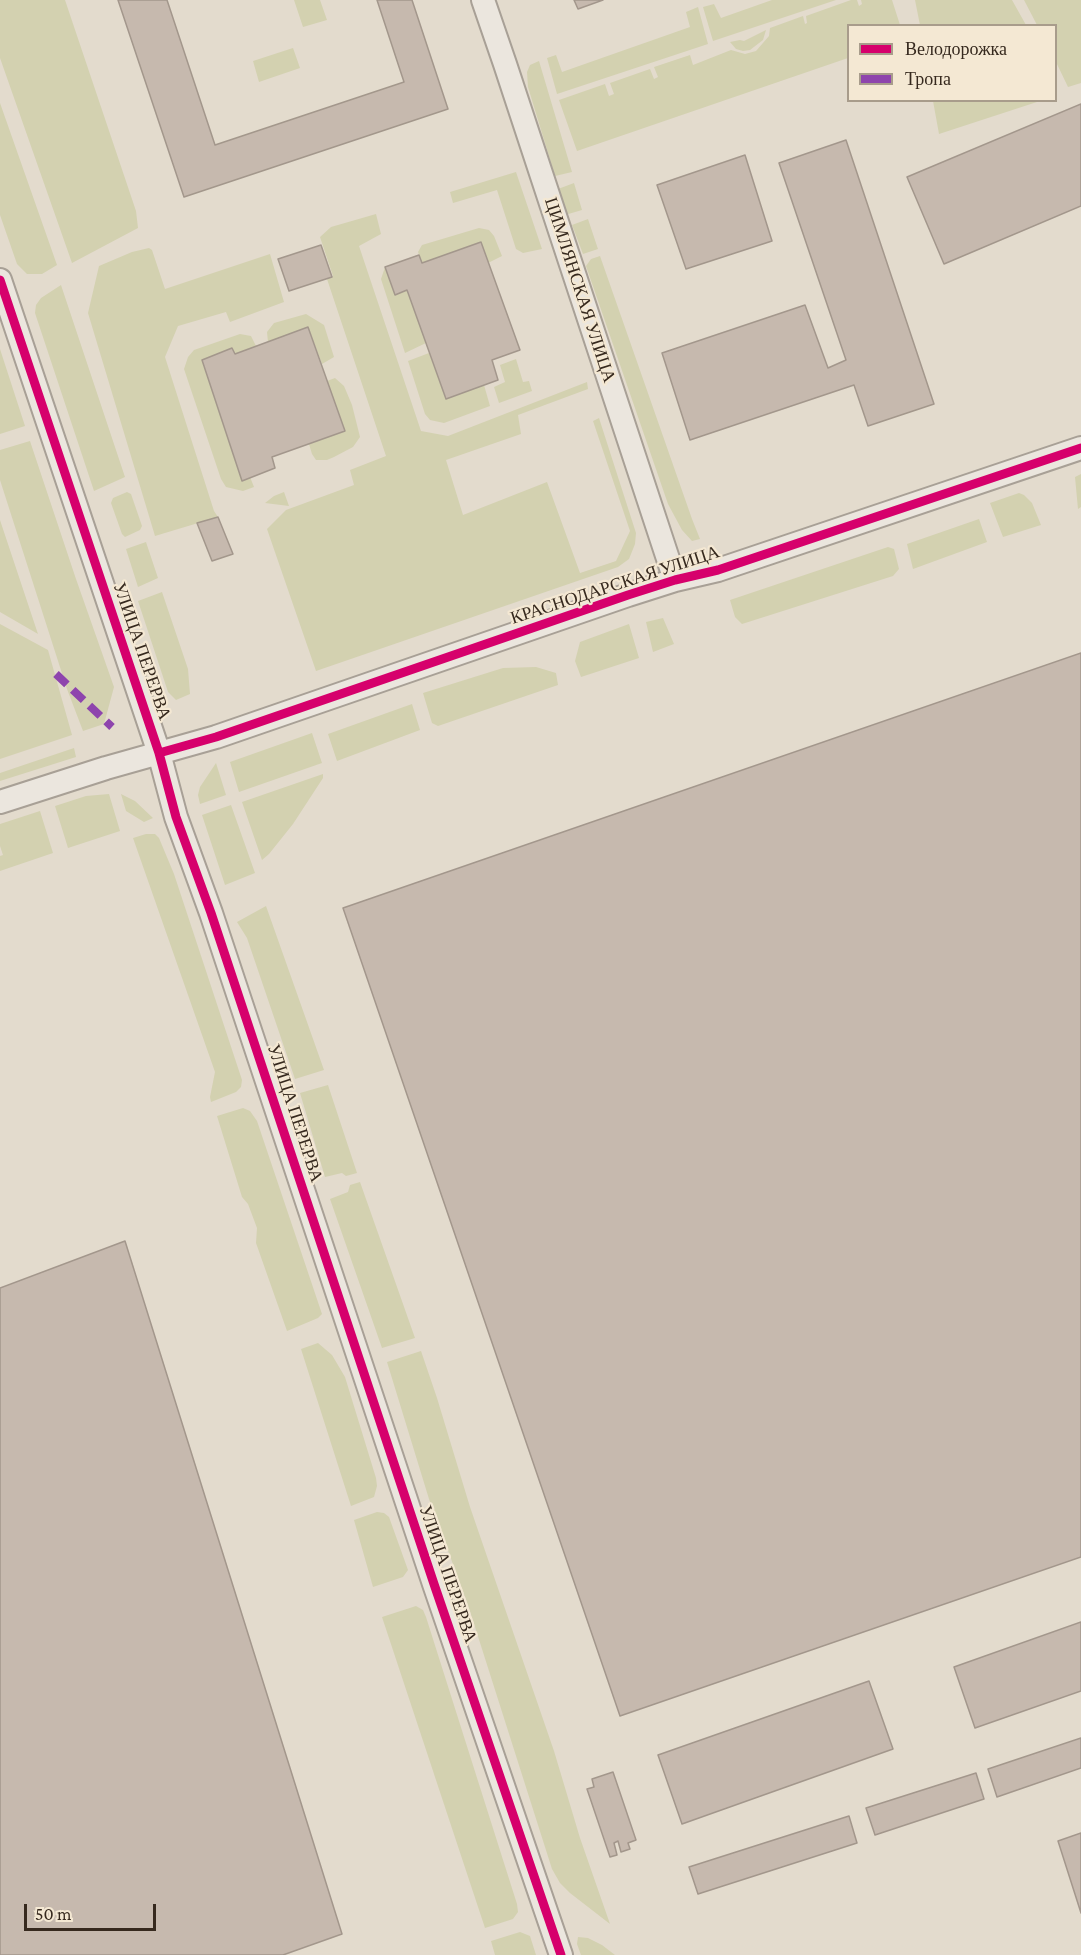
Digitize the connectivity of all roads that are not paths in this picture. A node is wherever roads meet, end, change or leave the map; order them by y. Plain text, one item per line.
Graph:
1 (483, 0) edge
2 (0, 280) edge
3 (1081, 448) edge
4 (675, 580) junction
5 (159, 753) junction
6 (0, 802) edge
7 (561, 1955) edge

1 - 4 street, ЦИМЛЯНСКАЯ УЛИЦА
2 - 5 street, УЛИЦА ПЕРЕРВА
3 - 4 street, КРАСНОДАРСКАЯ УЛИЦА
4 - 5 street, КРАСНОДАРСКАЯ УЛИЦА
5 - 6 street, КРАСНОДАРСКАЯ УЛИЦА
5 - 7 street, УЛИЦА ПЕРЕРВА

